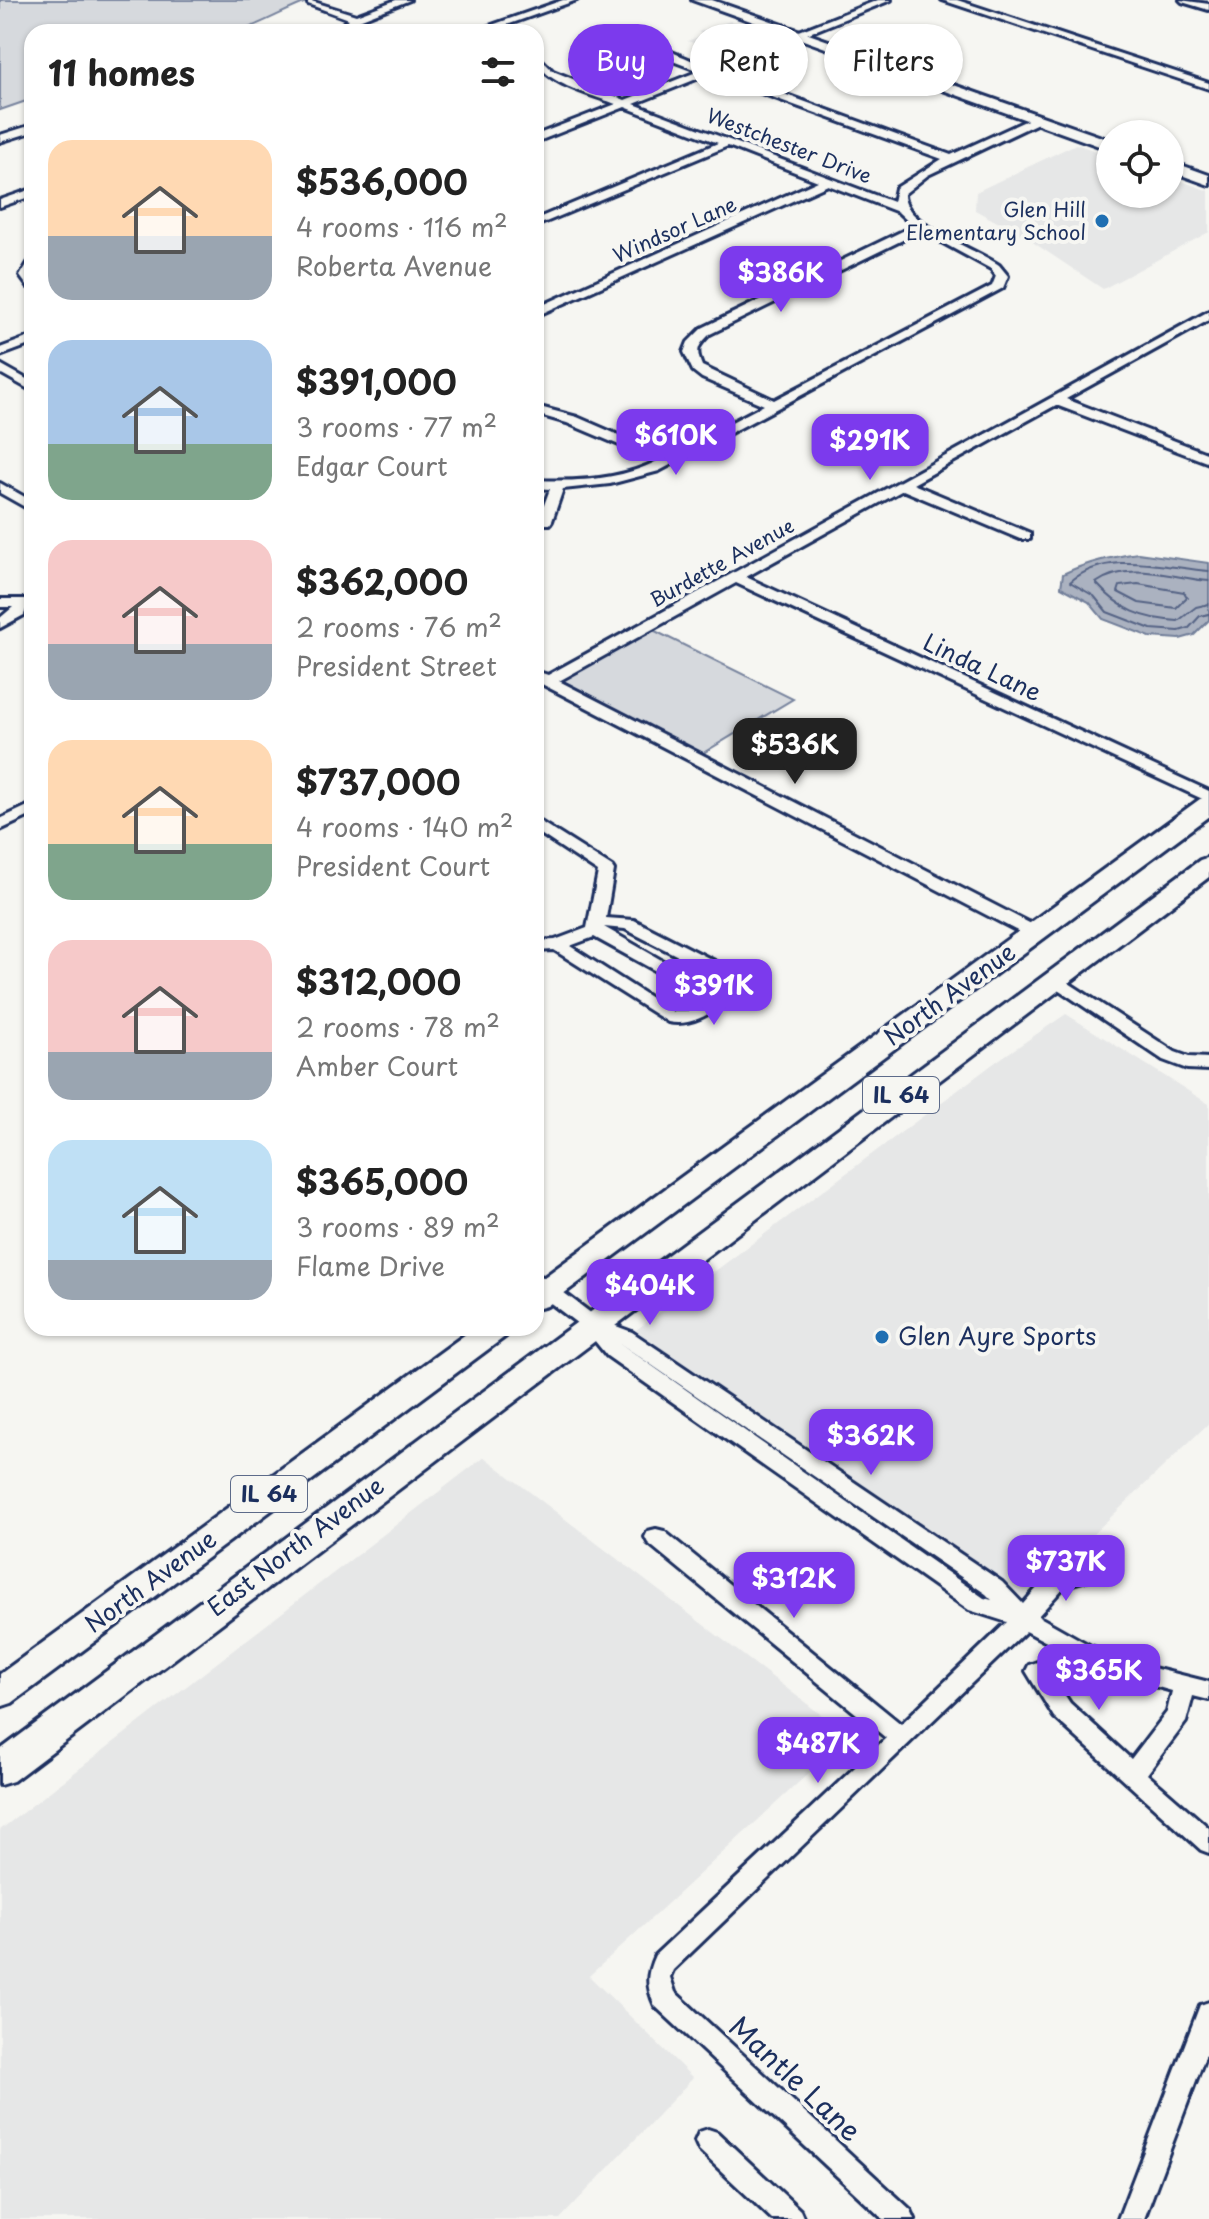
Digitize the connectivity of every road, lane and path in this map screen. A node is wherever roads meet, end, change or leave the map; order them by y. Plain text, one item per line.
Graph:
1 (405, 0) edge
2 (572, 0) edge
3 (699, 0) edge
4 (886, 0) edge
5 (947, 0) edge
6 (1185, 0) edge
7 (311, 2) dead end
8 (1209, 7) edge
9 (356, 18) junction
10 (348, 24) edge
11 (501, 24) edge
12 (766, 24) edge
13 (808, 31) edge
14 (808, 39) edge
15 (544, 67) edge
16 (690, 78) edge
17 (1209, 86) edge
18 (780, 96) edge
19 (628, 102) junction
20 (1038, 119) junction
21 (24, 131) edge
22 (544, 136) edge
23 (0, 139) edge
24 (1096, 140) edge
25 (729, 142) junction
26 (954, 160) junction
27 (1184, 171) edge
28 (829, 180) junction
29 (1209, 180) edge
30 (24, 195) edge
31 (0, 204) edge
32 (901, 209) junction
33 (544, 220) edge
34 (923, 226) junction
35 (544, 308) edge
36 (1209, 315) edge
37 (24, 343) edge
38 (0, 352) edge
39 (0, 368) edge
40 (24, 382) edge
41 (1056, 400) junction
42 (775, 405) junction
43 (544, 412) edge
44 (1209, 459) edge
45 (667, 461) junction
46 (544, 484) edge
47 (558, 485) junction
48 (904, 485) junction
49 (0, 487) edge
50 (24, 502) edge
51 (545, 521) dead end
52 (1025, 536) dead end
53 (737, 578) junction
54 (0, 603) edge
55 (24, 603) edge
56 (24, 606) edge
57 (0, 624) edge
58 (544, 677) edge
59 (544, 679) edge
60 (1209, 797) edge
61 (1209, 804) edge
62 (24, 813) edge
63 (0, 825) edge
64 (544, 829) edge
65 (1209, 865) edge
66 (597, 926) junction
67 (1035, 933) junction
68 (557, 945) junction
69 (544, 946) edge
70 (1055, 979) junction
71 (713, 1002) junction
72 (1209, 1064) edge
73 (544, 1287) edge
74 (544, 1293) edge
75 (593, 1325) junction
76 (484, 1336) edge
77 (656, 1537) dead end
78 (1099, 1568) dead end
79 (1022, 1618) junction
80 (1037, 1671) dead end
81 (1184, 1687) junction
82 (1209, 1691) edge
83 (0, 1693) edge
84 (902, 1738) junction
85 (0, 1770) edge
86 (1133, 1775) junction
87 (1209, 1843) edge
88 (1209, 2013) edge
89 (708, 2141) dead end
90 (791, 2219) edge
91 (902, 2219) edge
92 (1131, 2219) edge

1 - 9 street
2 - 11 street
3 - 12 main road
4 - 13 street
5 - 17 street
6 - 8 street
7 - 9 street
9 - 10 street
14 - 20 main road
15 - 19 street, Westchester Drive
16 - 19 street
18 - 26 street
19 - 22 street
19 - 25 street, Westchester Drive
20 - 24 main road
20 - 26 street
21 - 23 street
25 - 28 street, Westchester Drive
25 - 33 street
26 - 32 street
27 - 29 main road
28 - 32 street, Westchester Drive
28 - 35 street, Windsor Lane
30 - 31 street
32 - 34 street, Westchester Drive
34 - 42 street, Westchester Drive
34 - 42 street
36 - 41 street, Burdette Avenue
37 - 38 street
39 - 40 street
41 - 44 street
41 - 48 street, Burdette Avenue
42 - 45 street
43 - 45 street
45 - 47 street
46 - 47 street
47 - 51 street
48 - 52 street
48 - 53 street, Burdette Avenue
49 - 50 street
53 - 58 street, Burdette Avenue
53 - 60 street, Linda Lane
54 - 55 street
56 - 57 street
59 - 67 street
61 - 67 main road, North Avenue / IL 64
62 - 63 street
64 - 66 street
65 - 70 main road, North Avenue / IL 64
66 - 68 street
66 - 71 street
66 - 71 street
67 - 73 main road, North Avenue / IL 64
68 - 69 street
68 - 71 street
70 - 72 street
70 - 75 main road, North Avenue / IL 64
74 - 75 street
75 - 79 street
75 - 85 main road, East North Avenue / IL 64
76 - 83 main road, North Avenue / IL 64
77 - 84 street
78 - 79 street
79 - 81 street
79 - 84 street
80 - 86 street
81 - 82 street
81 - 86 street
84 - 91 street, Mantle Lane
86 - 87 street
88 - 92 street
89 - 90 street

